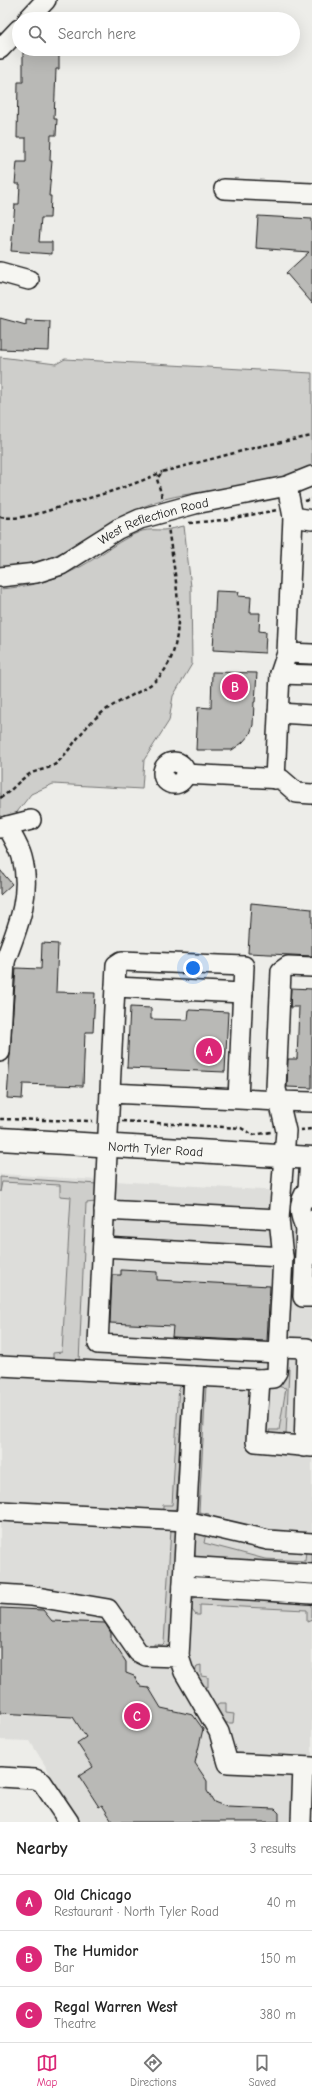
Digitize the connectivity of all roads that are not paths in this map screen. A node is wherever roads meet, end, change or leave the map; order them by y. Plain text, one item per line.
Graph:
1 (46, 0) edge
2 (35, 12) edge
3 (12, 36) edge
4 (0, 49) edge
5 (224, 189) dead end
6 (312, 193) edge
7 (0, 272) edge
8 (29, 280) dead end
9 (312, 476) edge
10 (287, 486) junction
11 (292, 511) junction
12 (312, 520) edge
13 (0, 577) edge
14 (287, 653) junction
15 (312, 654) edge
16 (280, 674) junction
17 (312, 675) edge
18 (278, 713) junction
19 (312, 714) edge
20 (185, 774) dead end
21 (275, 779) junction
22 (312, 794) edge
23 (31, 820) dead end
24 (4, 827) edge
25 (2, 962) edge
26 (312, 967) edge
27 (115, 987) junction
28 (243, 993) junction
29 (0, 1052) edge
30 (110, 1093) junction
31 (238, 1099) junction
32 (279, 1101) junction
33 (312, 1102) edge
34 (0, 1139) edge
35 (108, 1145) junction
36 (283, 1156) junction
37 (311, 1158) edge
38 (310, 1193) edge
39 (104, 1210) junction
40 (279, 1219) junction
41 (310, 1225) edge
42 (103, 1247) junction
43 (283, 1257) junction
44 (308, 1297) edge
45 (98, 1344) junction
46 (278, 1350) junction
47 (0, 1366) edge
48 (97, 1371) junction
49 (194, 1376) junction
50 (260, 1379) junction
51 (308, 1447) edge
52 (0, 1511) edge
53 (186, 1521) junction
54 (312, 1543) edge
55 (184, 1566) junction
56 (312, 1574) edge
57 (183, 1586) junction
58 (0, 1594) edge
59 (312, 1594) edge
60 (179, 1658) junction
61 (307, 1767) edge
62 (0, 1777) edge
63 (69, 1822) edge
64 (301, 1822) edge

1 - 2 street
3 - 4 street
5 - 6 street
7 - 8 street
9 - 10 street, West Reflection Road
10 - 11 street
10 - 13 street, West Reflection Road
11 - 12 street
11 - 14 street
14 - 15 street
14 - 16 street
16 - 17 street
16 - 18 street
18 - 19 street
18 - 21 street
20 - 21 street
21 - 22 street
23 - 24 street
24 - 25 street
25 - 29 street
26 - 32 street
27 - 28 street
27 - 28 street
27 - 30 street
28 - 31 street
30 - 31 street
30 - 35 street
31 - 32 street
32 - 33 street
32 - 36 street
34 - 35 main road, North Tyler Road
35 - 36 main road, North Tyler Road
35 - 39 street
36 - 37 main road, North Tyler Road
36 - 40 street
37 - 38 street
38 - 41 street
39 - 40 street
39 - 42 street
40 - 43 street
41 - 44 street
42 - 43 street
42 - 45 street
43 - 46 street
45 - 46 street
45 - 48 street
46 - 50 street
46 - 51 street
47 - 48 street
48 - 49 street
49 - 50 street
49 - 53 street
50 - 51 street
52 - 53 street
53 - 54 street
53 - 55 street
55 - 56 street
55 - 57 street
57 - 59 street
57 - 60 street
58 - 60 street
60 - 61 street
61 - 64 street
62 - 63 street

